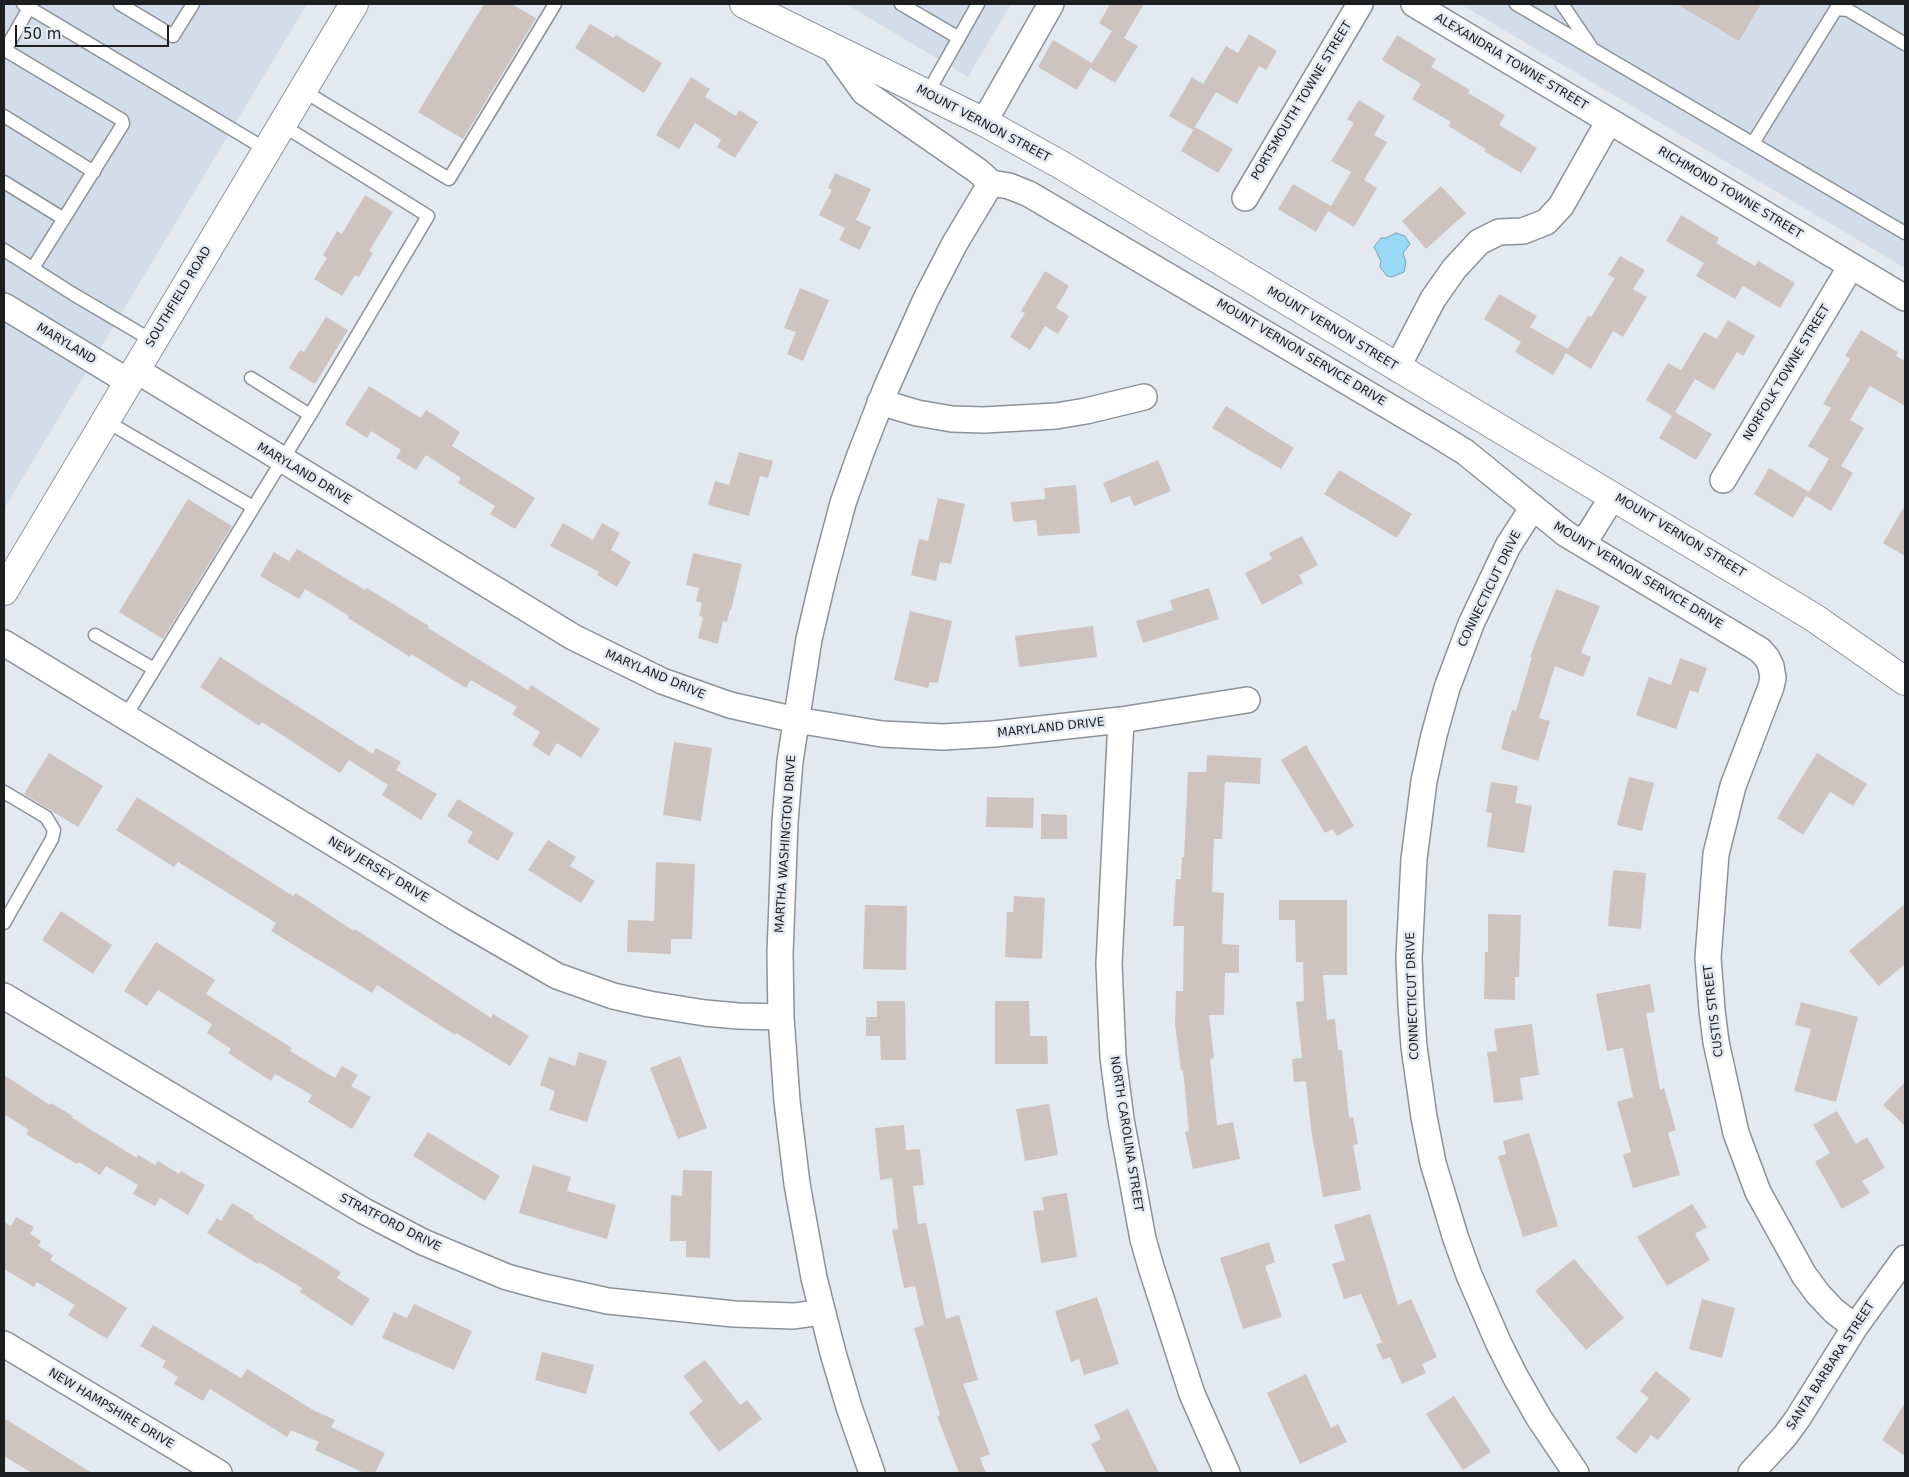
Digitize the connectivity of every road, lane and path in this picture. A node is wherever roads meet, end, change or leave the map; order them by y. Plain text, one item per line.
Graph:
1 (120, 4) edge
2 (193, 4) edge
3 (354, 4) edge
4 (555, 4) edge
5 (744, 4) edge
6 (901, 4) edge
7 (978, 4) edge
8 (1051, 4) edge
9 (1360, 4) edge
10 (1414, 4) edge
11 (1516, 4) edge
12 (1562, 4) edge
13 (26, 6) edge
14 (773, 10) edge
15 (959, 38) junction
16 (1905, 44) edge
17 (831, 46) junction
18 (1593, 49) junction
19 (4, 51) edge
20 (302, 90) junction
21 (927, 94) junction
22 (4, 116) edge
23 (1609, 121) junction
24 (984, 122) junction
25 (282, 125) junction
26 (1753, 143) junction
27 (267, 150) junction
28 (94, 172) junction
29 (4, 182) edge
30 (991, 184) junction
31 (1245, 198) dead end
32 (64, 219) junction
33 (1905, 233) edge
34 (4, 250) edge
35 (1851, 266) junction
36 (33, 268) junction
37 (1905, 298) edge
38 (4, 306) edge
39 (153, 341) junction
40 (1397, 368) junction
41 (132, 376) junction
42 (251, 378) dead end
43 (1144, 397) dead end
44 (880, 402) junction
45 (310, 415) junction
46 (106, 421) junction
47 (282, 460) junction
48 (1723, 480) dead end
49 (1613, 496) junction
50 (253, 507) junction
51 (1533, 507) junction
52 (1583, 544) junction
53 (4, 591) edge
54 (95, 636) dead end
55 (4, 643) edge
56 (1771, 666) joint
57 (154, 669) junction
58 (1905, 681) edge
59 (1247, 700) dead end
60 (125, 717) junction
61 (796, 720) junction
62 (1121, 720) junction
63 (4, 792) edge
64 (4, 923) edge
65 (4, 996) edge
66 (780, 1016) junction
67 (1905, 1258) edge
68 (822, 1312) junction
69 (1855, 1327) junction
70 (4, 1344) edge
71 (1757, 1470) edge
72 (219, 1473) edge
73 (872, 1473) edge
74 (1227, 1473) edge
75 (1576, 1473) edge

1 - 2 lane
3 - 20 street, SOUTHFIELD ROAD
4 - 20 lane
5 - 14 street, MOUNT VERNON STREET
6 - 15 lane
7 - 15 lane
8 - 24 street
9 - 31 street, PORTSMOUTH TOWNE STREET
10 - 23 street, ALEXANDRIA TOWNE STREET
11 - 18 lane
12 - 18 lane
13 - 19 lane
13 - 27 lane
14 - 17 street, MOUNT VERNON STREET
15 - 21 lane
16 - 26 lane
17 - 21 street, MOUNT VERNON STREET
17 - 30 street
18 - 26 lane
19 - 28 lane
20 - 25 street, SOUTHFIELD ROAD
21 - 24 street, MOUNT VERNON STREET
22 - 28 lane
23 - 35 street, RICHMOND TOWNE STREET
23 - 40 street
24 - 40 street, MOUNT VERNON STREET
25 - 27 street, SOUTHFIELD ROAD
25 - 45 lane
26 - 33 lane
27 - 39 street, SOUTHFIELD ROAD
28 - 32 lane
29 - 32 lane
30 - 44 street, MARTHA WASHINGTON DRIVE
30 - 51 street, MOUNT VERNON SERVICE DRIVE
32 - 36 lane
34 - 36 lane
35 - 37 street, RICHMOND TOWNE STREET
35 - 48 street, NORFOLK TOWNE STREET
36 - 39 lane
38 - 41 street, MARYLAND
39 - 41 street, SOUTHFIELD ROAD
40 - 49 street, MOUNT VERNON STREET
41 - 46 street, SOUTHFIELD ROAD
41 - 47 street, MARYLAND DRIVE
42 - 45 lane
43 - 44 street
44 - 61 street, MARTHA WASHINGTON DRIVE
45 - 47 lane
46 - 50 lane
46 - 53 street, SOUTHFIELD ROAD
47 - 50 lane
47 - 61 street, MARYLAND DRIVE
49 - 52 street
49 - 58 street, MOUNT VERNON STREET
50 - 57 lane
51 - 52 street, MOUNT VERNON SERVICE DRIVE
51 - 75 street, CONNECTICUT DRIVE
52 - 56 street, MOUNT VERNON SERVICE DRIVE
54 - 57 lane
55 - 60 street, NEW JERSEY DRIVE
56 - 69 street, CUSTIS STREET
57 - 60 lane
59 - 62 street, MARYLAND DRIVE
60 - 66 street, NEW JERSEY DRIVE
61 - 62 street, MARYLAND DRIVE
61 - 66 street, MARTHA WASHINGTON DRIVE
62 - 74 street, NORTH CAROLINA STREET
63 - 64 lane
65 - 68 street, STRATFORD DRIVE
66 - 68 street, MARTHA WASHINGTON DRIVE
67 - 69 street, SANTA BARBARA STREET
68 - 73 street, MARTHA WASHINGTON DRIVE
69 - 71 street, SANTA BARBARA STREET
70 - 72 street, NEW HAMPSHIRE DRIVE

